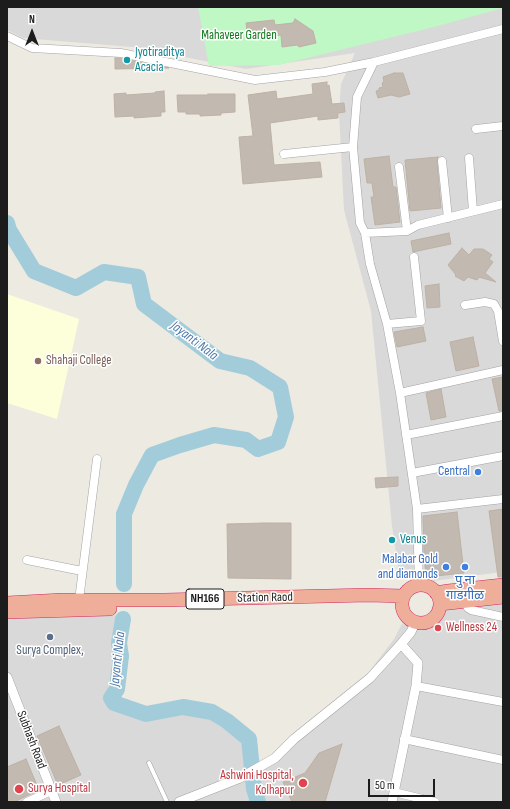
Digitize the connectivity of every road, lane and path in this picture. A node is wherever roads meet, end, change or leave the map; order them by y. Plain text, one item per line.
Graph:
1 (503, 29) edge
2 (7, 36) edge
3 (374, 62) junction
4 (503, 126) edge
5 (476, 129) dead end
6 (353, 147) junction
7 (284, 154) dead end
8 (469, 158) dead end
9 (442, 161) dead end
10 (399, 168) dead end
11 (503, 204) edge
12 (473, 211) junction
13 (448, 218) junction
14 (407, 230) junction
15 (365, 233) junction
16 (414, 257) dead end
17 (465, 305) dead end
18 (387, 324) junction
19 (503, 341) edge
20 (503, 370) edge
21 (400, 393) junction
22 (503, 416) edge
23 (406, 435) junction
24 (503, 456) edge
25 (97, 459) dead end
26 (412, 473) junction
27 (503, 499) edge
28 (418, 508) junction
29 (27, 560) dead end
30 (82, 571) junction
31 (503, 585) edge
32 (419, 586) junction
33 (503, 597) edge
34 (79, 600) junction
35 (403, 600) junction
36 (464, 601) junction
37 (7, 603) edge
38 (438, 604) junction
39 (7, 612) edge
40 (503, 617) edge
41 (416, 622) junction
42 (401, 644) junction
43 (7, 677) edge
44 (416, 686) junction
45 (503, 702) edge
46 (404, 739) junction
47 (503, 760) edge
48 (149, 763) dead end
49 (51, 791) junction
50 (394, 792) junction
51 (27, 802) edge
52 (56, 802) edge
53 (167, 802) edge
54 (179, 802) edge
55 (392, 802) edge
56 (435, 802) edge

1 - 3 street
2 - 3 street
3 - 6 street
4 - 5 street
6 - 7 street
6 - 15 street
8 - 12 street
9 - 13 street
10 - 14 street
11 - 12 street
12 - 13 street
13 - 14 street
14 - 15 street
15 - 18 street
16 - 18 street
17 - 19 street
18 - 21 street
20 - 21 street
21 - 23 street
22 - 23 street
23 - 26 street
24 - 26 street
25 - 30 street
26 - 28 street
27 - 28 street
28 - 32 street
29 - 30 street
30 - 34 street
31 - 38 highway
32 - 35 highway
32 - 38 highway
33 - 36 highway
34 - 35 highway, Station Raod / NH166
34 - 37 highway, Station Raod / NH166
35 - 39 highway, NH166
35 - 41 highway
36 - 38 highway
36 - 40 street
38 - 41 highway
41 - 42 street
42 - 44 street
42 - 54 street
43 - 49 street, Subhash Road
44 - 45 street
44 - 46 street
46 - 47 street
46 - 50 street
48 - 53 lane
49 - 51 street
49 - 52 street, Subhash Road
50 - 55 street
50 - 56 street

